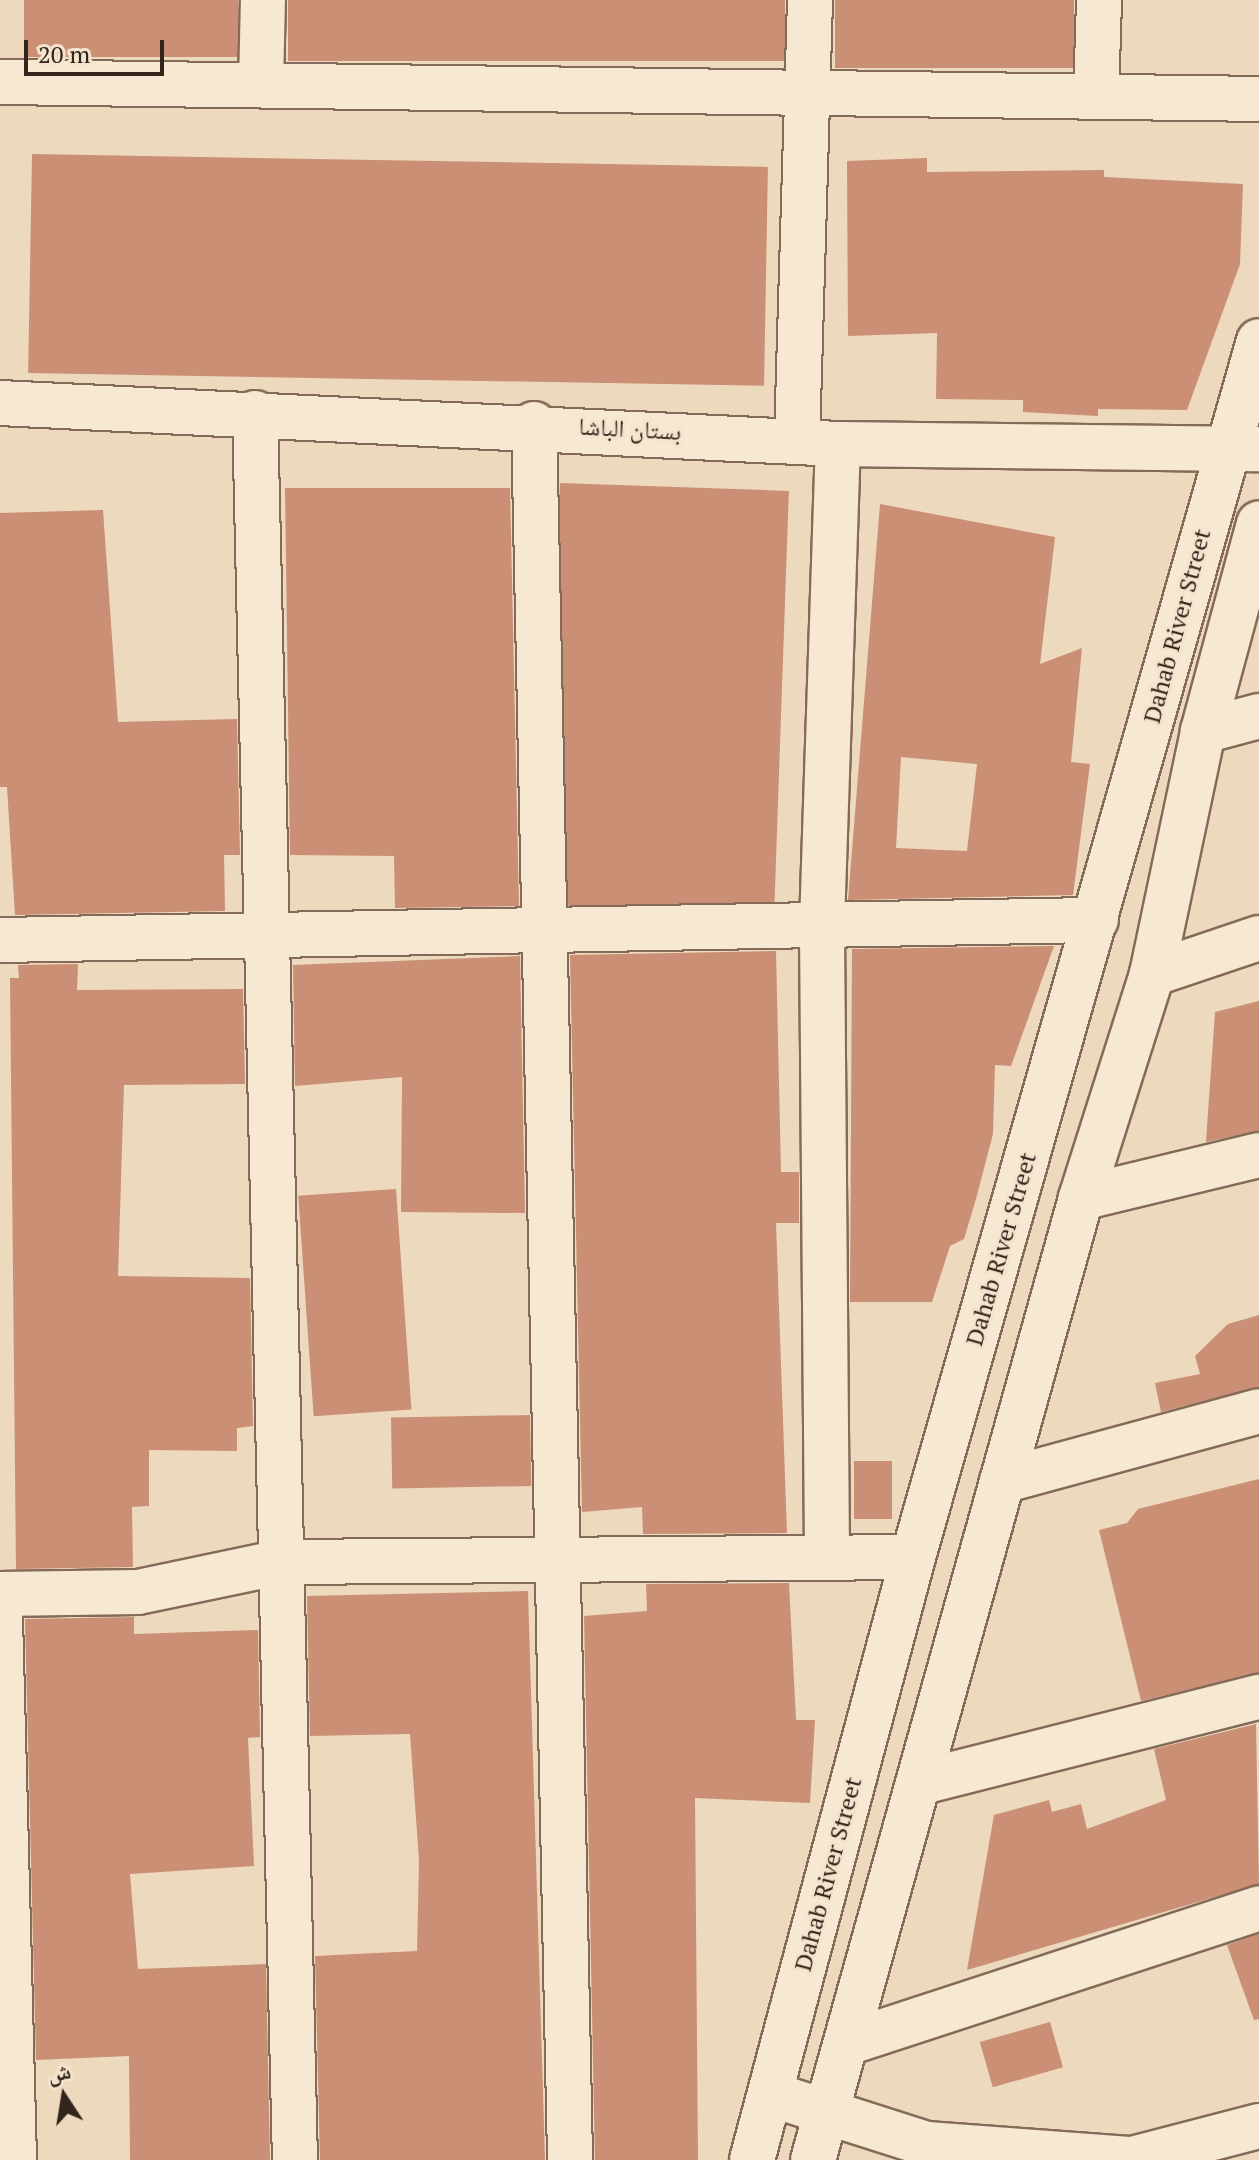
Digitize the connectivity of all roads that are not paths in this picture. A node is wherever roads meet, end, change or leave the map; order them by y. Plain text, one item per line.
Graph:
1 (263, 0) edge
2 (810, 0) edge
3 (1099, 0) edge
4 (0, 82) edge
5 (261, 85) junction
6 (808, 93) junction
7 (1096, 97) junction
8 (1259, 99) edge
9 (1259, 341) edge
10 (0, 403) edge
11 (255, 413) junction
12 (534, 424) junction
13 (818, 441) junction
14 (1242, 452) edge
15 (1259, 523) edge
16 (1259, 716) edge
17 (1203, 731) junction
18 (1096, 920) junction
19 (822, 924) junction
20 (541, 929) junction
21 (266, 935) junction
22 (1259, 938) edge
23 (0, 940) edge
24 (1152, 974) junction
25 (1259, 1155) edge
26 (1081, 1198) junction
27 (1259, 1411) edge
28 (1002, 1481) junction
29 (827, 1553) junction
30 (556, 1557) junction
31 (913, 1557) junction
32 (281, 1562) junction
33 (0, 1594) edge
34 (0, 1618) edge
35 (1259, 1697) edge
36 (922, 1782) junction
37 (1259, 1908) edge
38 (847, 2043) junction
39 (770, 2094) junction
40 (826, 2115) junction
41 (1259, 2126) edge
42 (14, 2160) edge
43 (295, 2160) edge
44 (570, 2160) edge
45 (752, 2160) edge
46 (813, 2160) edge

1 - 5 street
2 - 6 street
3 - 7 street
4 - 5 street
5 - 6 street
6 - 7 street
6 - 13 street
7 - 8 street
9 - 14 street, Dahab River Street
10 - 11 street, بستان الباشا
11 - 12 street, بستان الباشا
11 - 21 street
12 - 13 street, بستان الباشا
12 - 20 street
13 - 14 street, بستان الباشا
13 - 19 street
14 - 18 street, Dahab River Street
15 - 17 street
16 - 17 street
17 - 24 street
18 - 19 street
18 - 31 street, Dahab River Street
19 - 20 street
19 - 29 street
20 - 21 street
20 - 30 street
21 - 23 street
21 - 32 street
22 - 24 street
24 - 26 street
25 - 26 street
26 - 28 street
27 - 28 street
28 - 36 street
29 - 30 street
29 - 31 street
30 - 32 street
30 - 44 street
31 - 39 street, Dahab River Street
32 - 33 street
32 - 43 street
34 - 42 street
35 - 36 street
36 - 38 street
37 - 38 street
38 - 40 street
39 - 40 street
39 - 45 street, Dahab River Street
40 - 41 street
40 - 46 street

